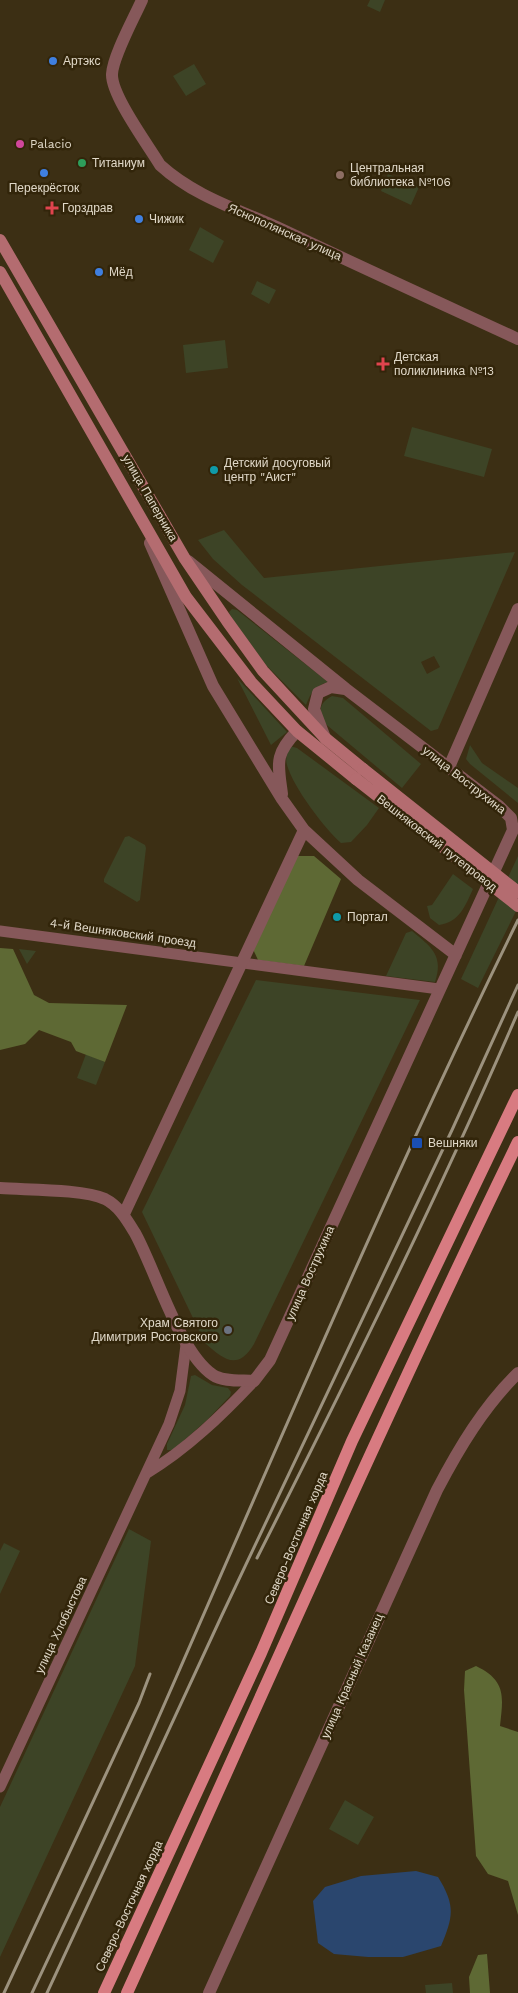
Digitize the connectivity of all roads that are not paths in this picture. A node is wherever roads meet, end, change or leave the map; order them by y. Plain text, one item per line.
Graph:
1 (142, 0) edge
2 (0, 240) edge
3 (0, 272) edge
4 (518, 339) edge
5 (136, 511) junction
6 (186, 559) junction
7 (518, 610) edge
8 (346, 689) junction
9 (297, 731) junction
10 (325, 738) junction
11 (449, 767) junction
12 (359, 774) junction
13 (282, 798) junction
14 (304, 830) junction
15 (518, 892) edge
16 (518, 906) edge
17 (0, 931) edge
18 (456, 955) junction
19 (242, 963) junction
20 (439, 989) junction
21 (518, 1095) edge
22 (518, 1142) edge
23 (0, 1188) edge
24 (124, 1214) junction
25 (186, 1345) junction
26 (518, 1373) edge
27 (254, 1381) junction
28 (147, 1473) junction
29 (0, 1788) edge
30 (104, 1993) edge
31 (127, 1993) edge
32 (209, 1993) edge

1 - 4 street, Яснополянская улица
2 - 6 main road, улица Паперника
3 - 5 main road, улица Паперника
5 - 9 main road, улица Паперника
5 - 13 street
6 - 8 street, улица Вострухина
6 - 10 main road, улица Паперника
7 - 11 street
8 - 10 street
8 - 11 street, улица Вострухина
9 - 12 main road, улица Паперника
9 - 13 street
10 - 12 main road, улица Паперника
11 - 18 street, улица Вострухина
12 - 15 main road, Вешняковский путепровод, bridge
12 - 16 main road, Вешняковский путепровод, bridge
13 - 14 street
14 - 18 street
14 - 19 street
17 - 19 street, 4-й Вешняковский проезд
18 - 20 street, улица Вострухина
19 - 20 street, 4-й Вешняковский проезд
19 - 24 street
20 - 27 street, улица Вострухина
21 - 30 main road, Северо-Восточная хорда
22 - 31 main road
23 - 24 street
24 - 25 street
25 - 27 street
25 - 28 street, улица Хлобыстова
26 - 32 street, улица Красный Казанец
27 - 28 street
28 - 29 street, улица Хлобыстова

